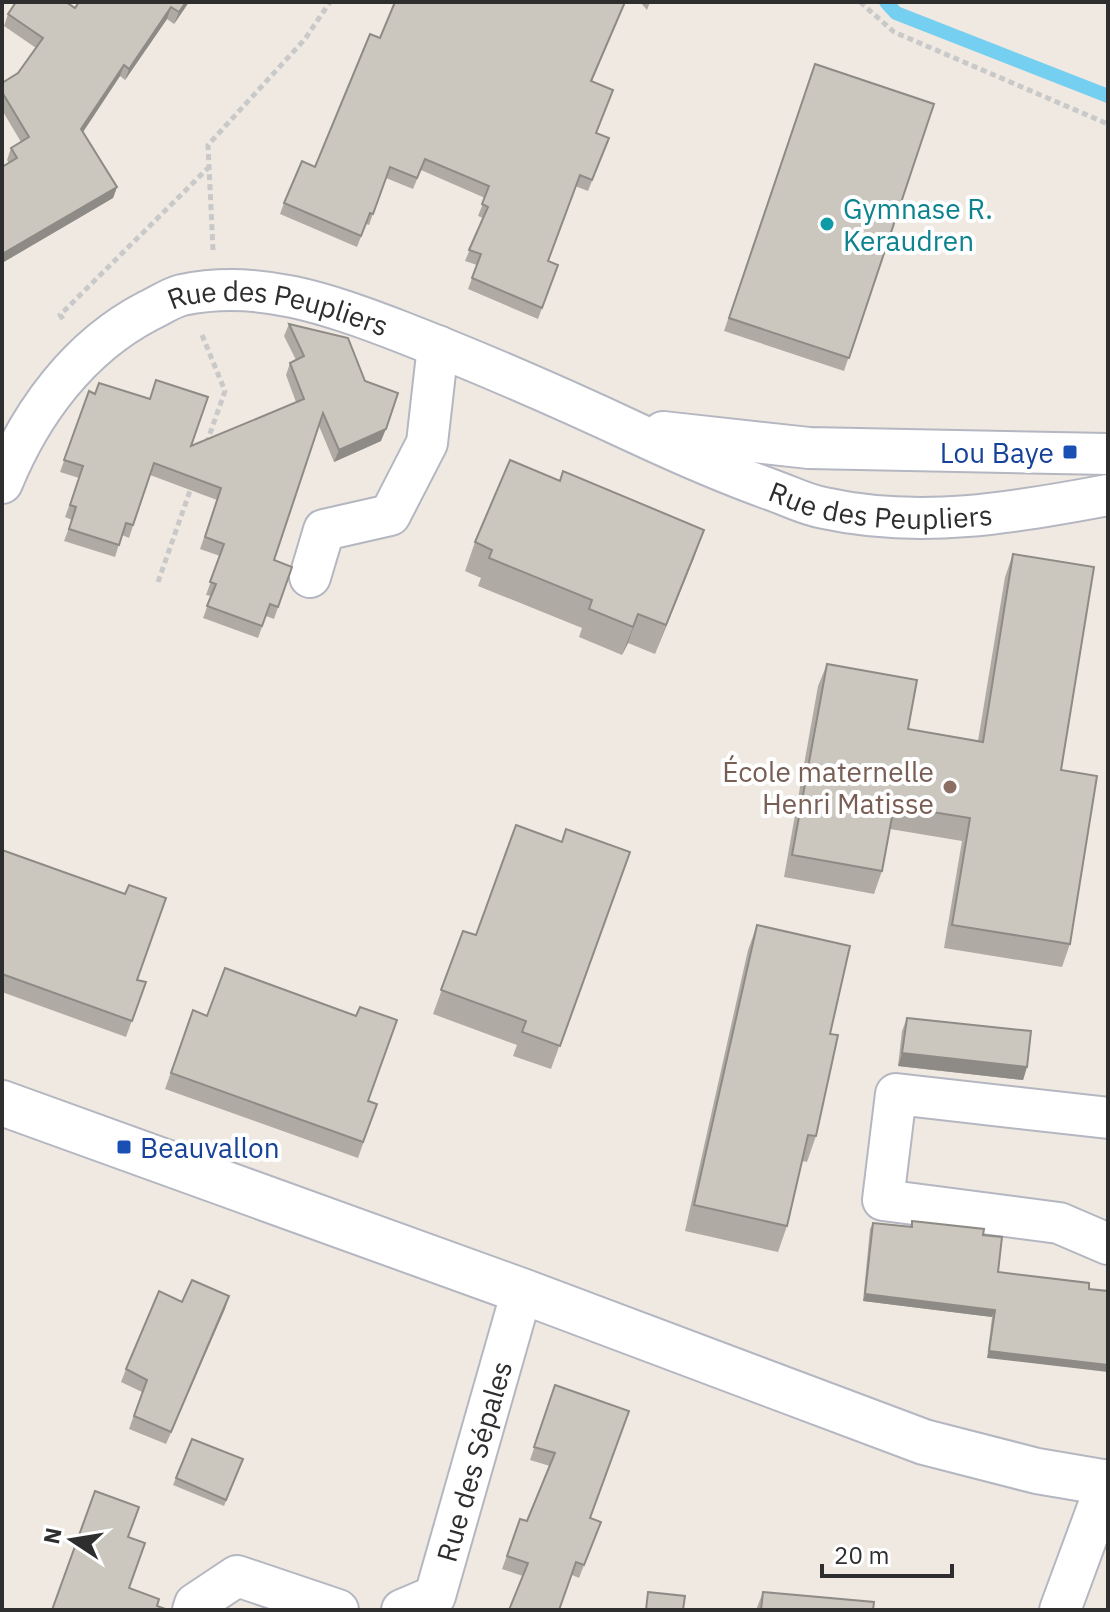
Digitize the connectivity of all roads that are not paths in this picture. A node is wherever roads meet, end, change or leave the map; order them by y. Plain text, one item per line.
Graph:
1 (438, 346) junction
2 (620, 426) junction
3 (1108, 454) edge
4 (2, 483) edge
5 (1108, 495) edge
6 (310, 577) dead end
7 (2, 1103) edge
8 (1108, 1118) edge
9 (1108, 1244) edge
10 (522, 1291) junction
11 (1107, 1482) edge
12 (193, 1610) edge
13 (338, 1610) edge
14 (402, 1610) edge
15 (1060, 1610) edge

1 - 2 street, Rue des Peupliers
1 - 4 street, Rue des Peupliers
1 - 6 street
2 - 3 street, Rue des Peupliers
2 - 5 street, Rue des Peupliers
7 - 10 street
8 - 9 street
10 - 11 street
10 - 14 street, Rue des Sépales
11 - 15 street
12 - 13 street

